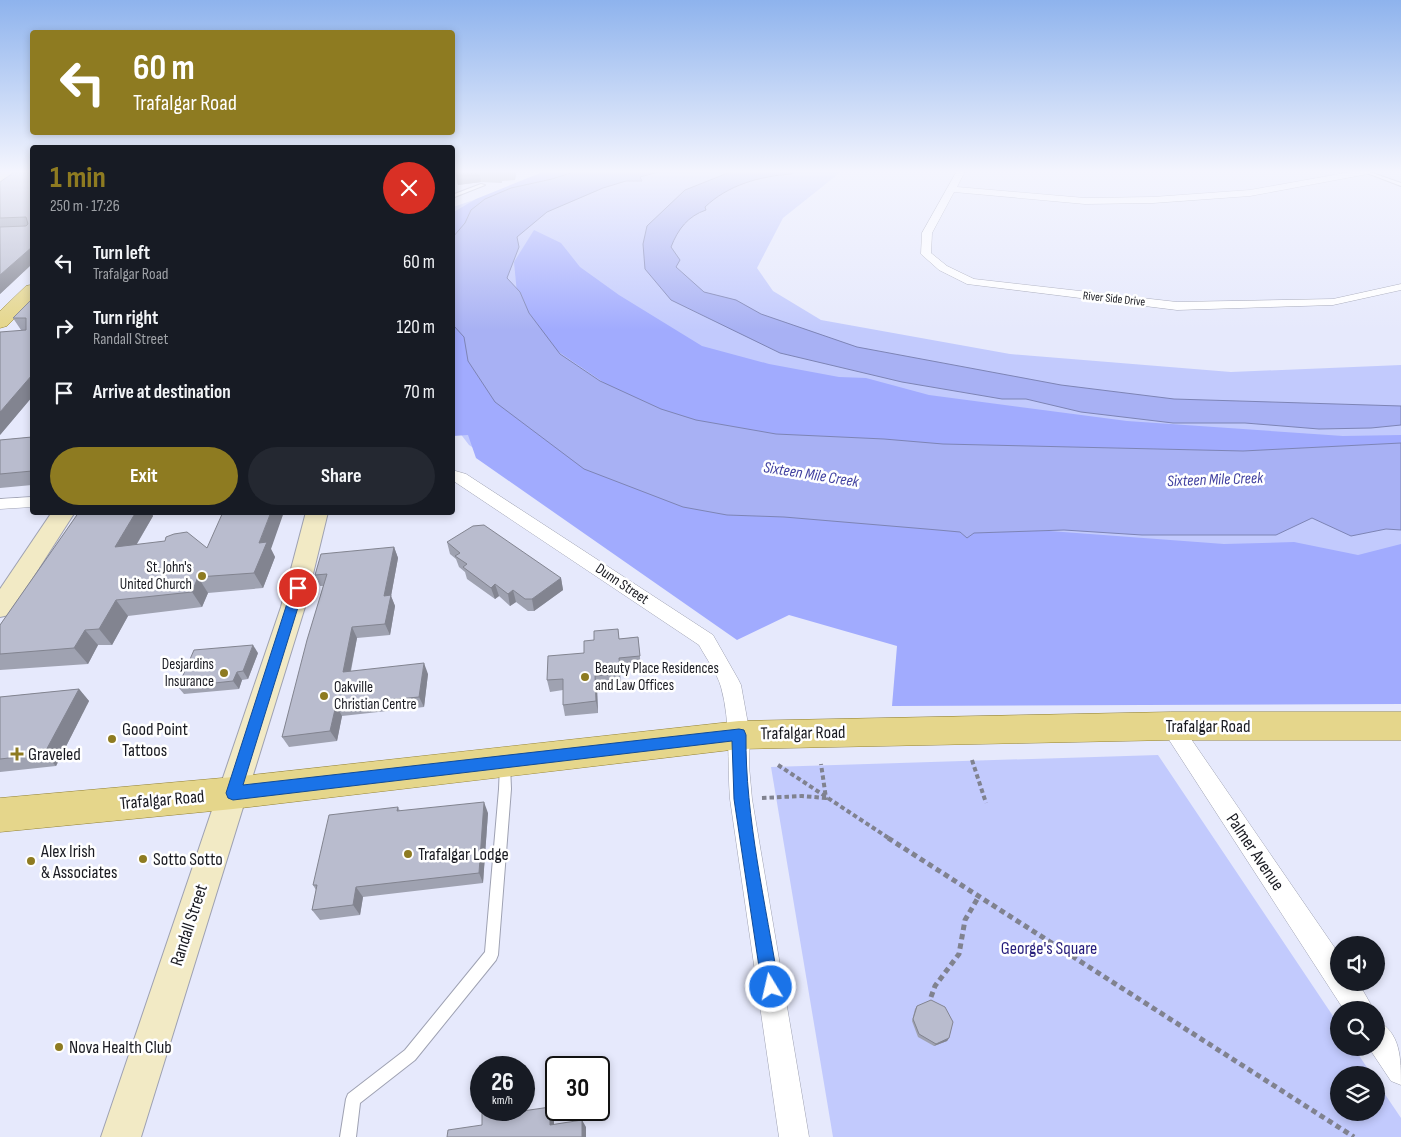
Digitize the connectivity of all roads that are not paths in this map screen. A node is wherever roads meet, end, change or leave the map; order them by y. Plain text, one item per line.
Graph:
1 (932, 224) edge
2 (1401, 287) edge
3 (30, 293) edge
4 (2, 333) edge
5 (455, 476) edge
6 (30, 502) edge
7 (0, 504) edge
8 (62, 515) edge
9 (316, 515) edge
10 (0, 608) edge
11 (1172, 726) junction
12 (1401, 726) edge
13 (739, 735) junction
14 (505, 762) junction
15 (233, 793) junction
16 (0, 815) edge
17 (1330, 964) edge
18 (1385, 1047) edge
19 (1401, 1071) edge
20 (121, 1137) edge
21 (348, 1137) edge
22 (794, 1137) edge

1 - 2 street, River Side Drive
3 - 4 main road
5 - 13 street, Dunn Street
6 - 7 street
8 - 10 street
9 - 15 street, Randall Street
11 - 12 main road, Trafalgar Road
11 - 13 main road, Trafalgar Road
11 - 17 street, Palmer Avenue
13 - 14 main road, Trafalgar Road
13 - 22 street, Dunn Street
14 - 15 main road, Trafalgar Road
14 - 21 lane
15 - 16 main road, Trafalgar Road
15 - 20 street, Randall Street
18 - 19 street

